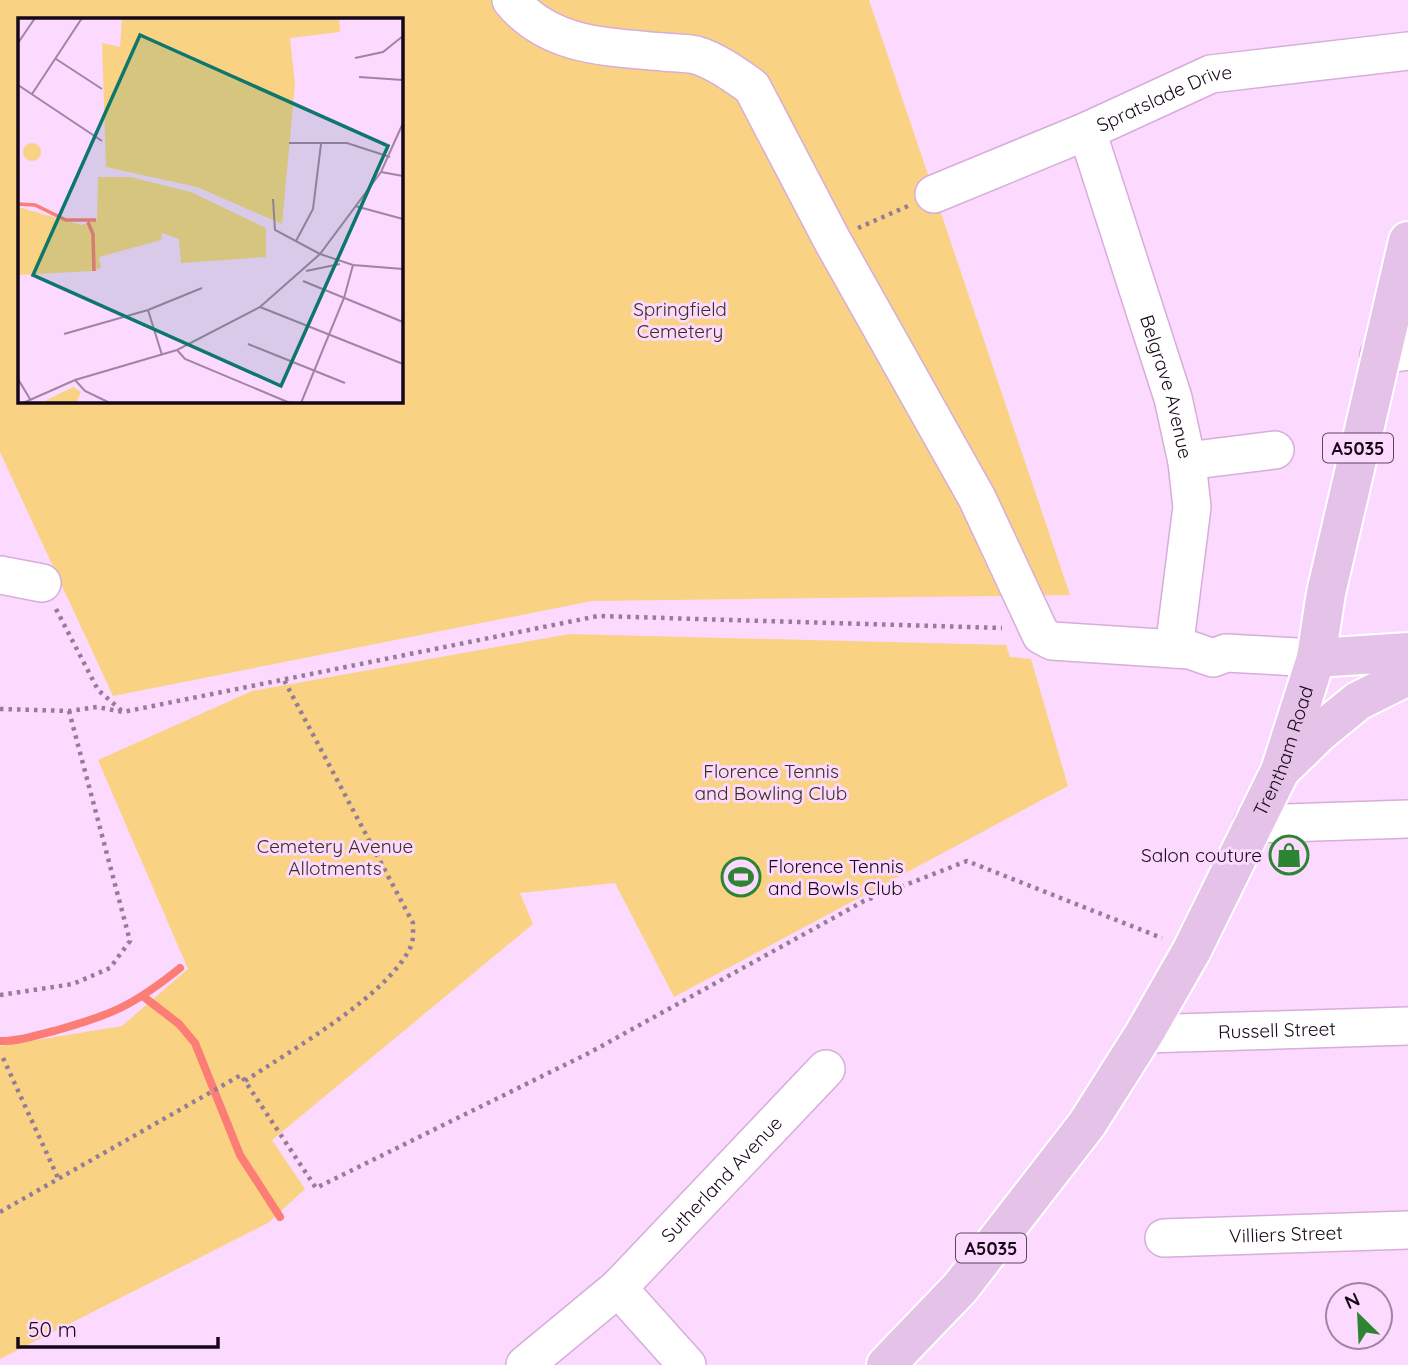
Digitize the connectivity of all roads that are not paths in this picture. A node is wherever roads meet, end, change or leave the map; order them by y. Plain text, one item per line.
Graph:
1 (511, 0) edge
2 (1408, 51) edge
3 (1087, 131) junction
4 (934, 194) road end
5 (1408, 241) edge
6 (1393, 353) edge
7 (1275, 450) dead end
8 (1187, 461) junction
9 (0, 575) edge
10 (42, 583) road end
11 (1408, 652) edge
12 (1189, 653) junction
13 (1316, 658) junction
14 (1408, 676) edge
15 (1280, 771) junction
16 (1408, 819) edge
17 (1252, 824) junction
18 (1408, 1026) edge
19 (1144, 1034) junction
20 (826, 1069) dead end
21 (1408, 1230) edge
22 (1164, 1238) dead end
23 (618, 1288) junction
24 (525, 1365) edge
25 (687, 1365) edge
26 (887, 1365) edge

1 - 12 street
2 - 3 street, Spratslade Drive
3 - 4 street, Spratslade Drive
3 - 8 street, Belgrave Avenue
5 - 6 main road, Trentham Road / A5035
6 - 13 main road, Trentham Road / A5035
7 - 8 street
8 - 12 street, Belgrave Avenue
9 - 10 street
11 - 13 main road
12 - 13 street
13 - 15 main road, Trentham Road / A5035
14 - 15 main road
15 - 17 main road, Trentham Road / A5035
16 - 17 street
17 - 19 main road, Trentham Road / A5035
18 - 19 street, Russell Street
19 - 26 main road, Trentham Road / A5035
20 - 23 street, Sutherland Avenue
21 - 22 street, Villiers Street
23 - 24 street, Sutherland Avenue
23 - 25 street

